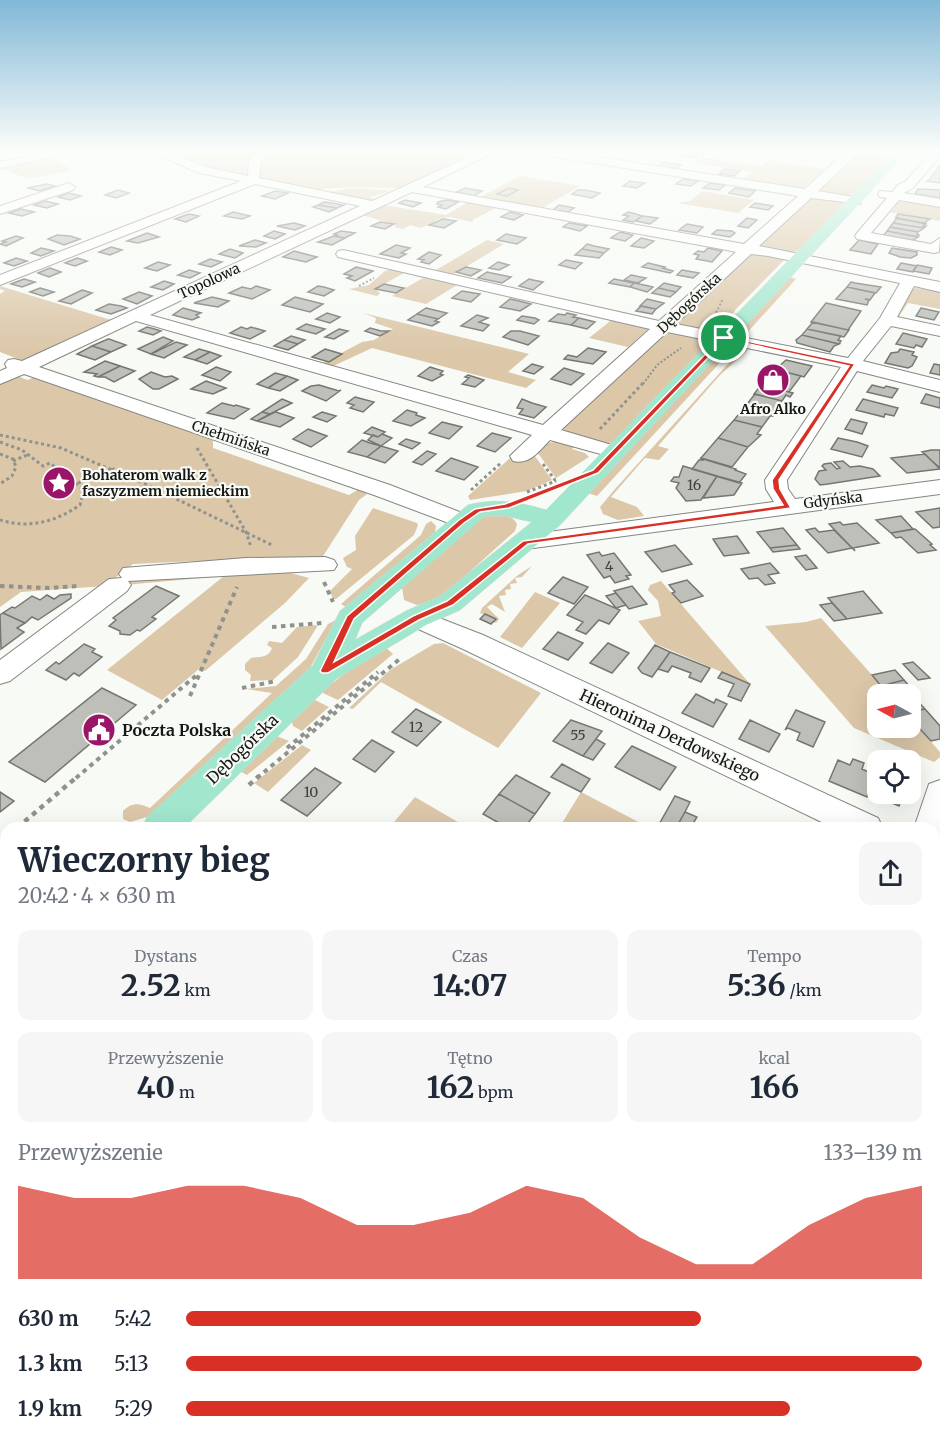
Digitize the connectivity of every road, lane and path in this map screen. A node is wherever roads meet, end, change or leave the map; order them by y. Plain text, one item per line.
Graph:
1 (160, 217) edge
2 (346, 217) edge
3 (572, 217) edge
4 (783, 217) edge
5 (839, 217) edge
6 (877, 217) edge
7 (937, 245) edge
8 (748, 249) junction
9 (343, 254) dead end
10 (800, 258) junction
11 (0, 280) edge
12 (909, 281) junction
13 (940, 286) edge
14 (725, 309) dead end
15 (678, 313) junction
16 (135, 316) junction
17 (887, 320) junction
18 (664, 326) junction
19 (940, 331) edge
20 (724, 338) junction
21 (0, 359) edge
22 (852, 364) junction
23 (24, 367) junction
24 (0, 378) edge
25 (940, 386) edge
26 (547, 434) junction
27 (0, 435) edge
28 (0, 442) edge
29 (615, 452) junction
30 (0, 454) edge
31 (28, 455) junction
32 (521, 456) dead end
33 (13, 461) junction
34 (112, 470) junction
35 (596, 471) junction
36 (0, 483) edge
37 (78, 483) junction
38 (940, 487) edge
39 (507, 506) junction
40 (788, 506) junction
41 (551, 520) junction
42 (0, 521) edge
43 (462, 521) junction
44 (619, 529) junction
45 (526, 542) junction
46 (319, 565) junction
47 (82, 585) dead end
48 (0, 586) edge
49 (383, 587) junction
50 (450, 603) junction
51 (332, 608) dead end
52 (416, 618) junction
53 (324, 622) dead end
54 (272, 627) dead end
55 (473, 642) junction
56 (399, 654) dead end
57 (325, 671) junction
58 (202, 673) dead end
59 (0, 674) edge
60 (247, 782) dead end
61 (940, 793) edge
62 (24, 822) edge
63 (166, 822) edge
64 (854, 822) edge
65 (933, 822) edge

1 - 11 street
2 - 16 street, Topolowa
3 - 8 street
4 - 8 street, Dębogórska
5 - 10 main road
6 - 7 street
8 - 10 street
8 - 15 street, Dębogórska
9 - 18 street
10 - 12 street
10 - 20 main road
12 - 13 street
12 - 17 street
14 - 15 path
15 - 18 street, Dębogórska
16 - 23 street, Topolowa
16 - 26 street
17 - 19 street
17 - 22 street
18 - 20 street
18 - 26 street, Dębogórska
20 - 22 street
20 - 29 main road
21 - 23 street, Chełmińska
22 - 25 street
22 - 40 street
23 - 24 street, Topolowa
23 - 43 street, Chełmińska
26 - 29 street
26 - 32 street, Dębogórska
27 - 34 path
28 - 31 path
29 - 35 main road
30 - 33 path
31 - 33 path
31 - 37 path
33 - 36 path
34 - 37 path
34 - 46 path
35 - 39 main road
35 - 41 main road
37 - 42 path
38 - 40 street, Gdyńska
39 - 41 main road
39 - 43 main road, Dębogórska
40 - 44 street, Gdyńska
41 - 44 street, Gdyńska
41 - 45 main road, Dębogórska
43 - 49 main road, Dębogórska
44 - 45 street, Gdyńska
45 - 50 main road, Dębogórska
46 - 51 path
46 - 59 street
47 - 48 path
49 - 52 main road
49 - 57 main road, Dębogórska
50 - 52 main road, Dębogórska
50 - 55 street
52 - 55 street, Hieronima Derdowskiego
52 - 57 main road, Dębogórska
53 - 54 path
55 - 64 street, Hieronima Derdowskiego
56 - 60 path
57 - 63 main road, Dębogórska
58 - 62 path
61 - 65 street

